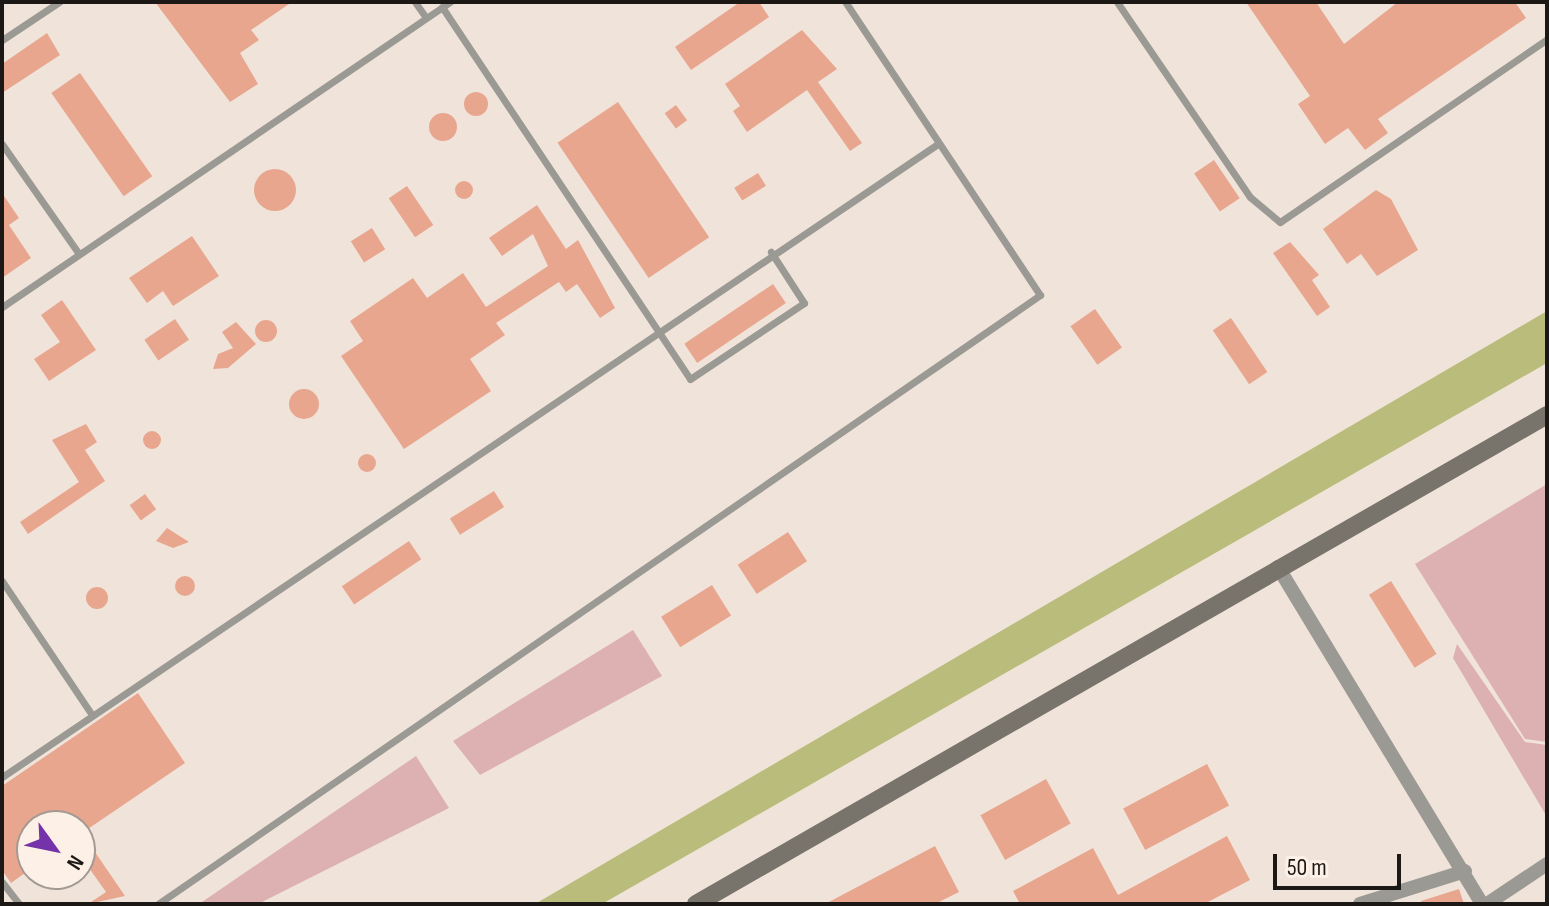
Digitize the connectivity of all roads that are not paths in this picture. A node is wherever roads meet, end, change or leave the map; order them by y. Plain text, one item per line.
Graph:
1 (59, 2) edge
2 (415, 2) edge
3 (845, 2) edge
4 (1117, 2) edge
5 (446, 4) edge
6 (426, 18) junction
7 (1547, 39) edge
8 (2, 40) edge
9 (939, 143) junction
10 (2, 144) edge
11 (771, 252) junction
12 (79, 254) junction
13 (2, 307) edge
14 (656, 330) junction
15 (1547, 415) edge
16 (1278, 567) junction
17 (2, 581) edge
18 (92, 715) junction
19 (2, 777) edge
20 (1547, 864) edge
21 (1465, 871) junction
22 (2, 882) edge
23 (19, 904) edge
24 (158, 904) edge
25 (696, 904) edge
26 (1360, 904) edge
27 (1484, 904) edge

1 - 8 lane
2 - 6 lane
3 - 9 lane
4 - 7 lane
5 - 6 lane
5 - 14 lane
6 - 12 lane
9 - 11 lane
9 - 24 lane
10 - 12 lane
11 - 14 lane
11 - 14 lane
12 - 13 lane
14 - 18 lane
15 - 16 street
16 - 21 street
16 - 25 street
17 - 18 lane
18 - 19 lane
20 - 27 street
21 - 26 street
21 - 27 street
22 - 23 lane

